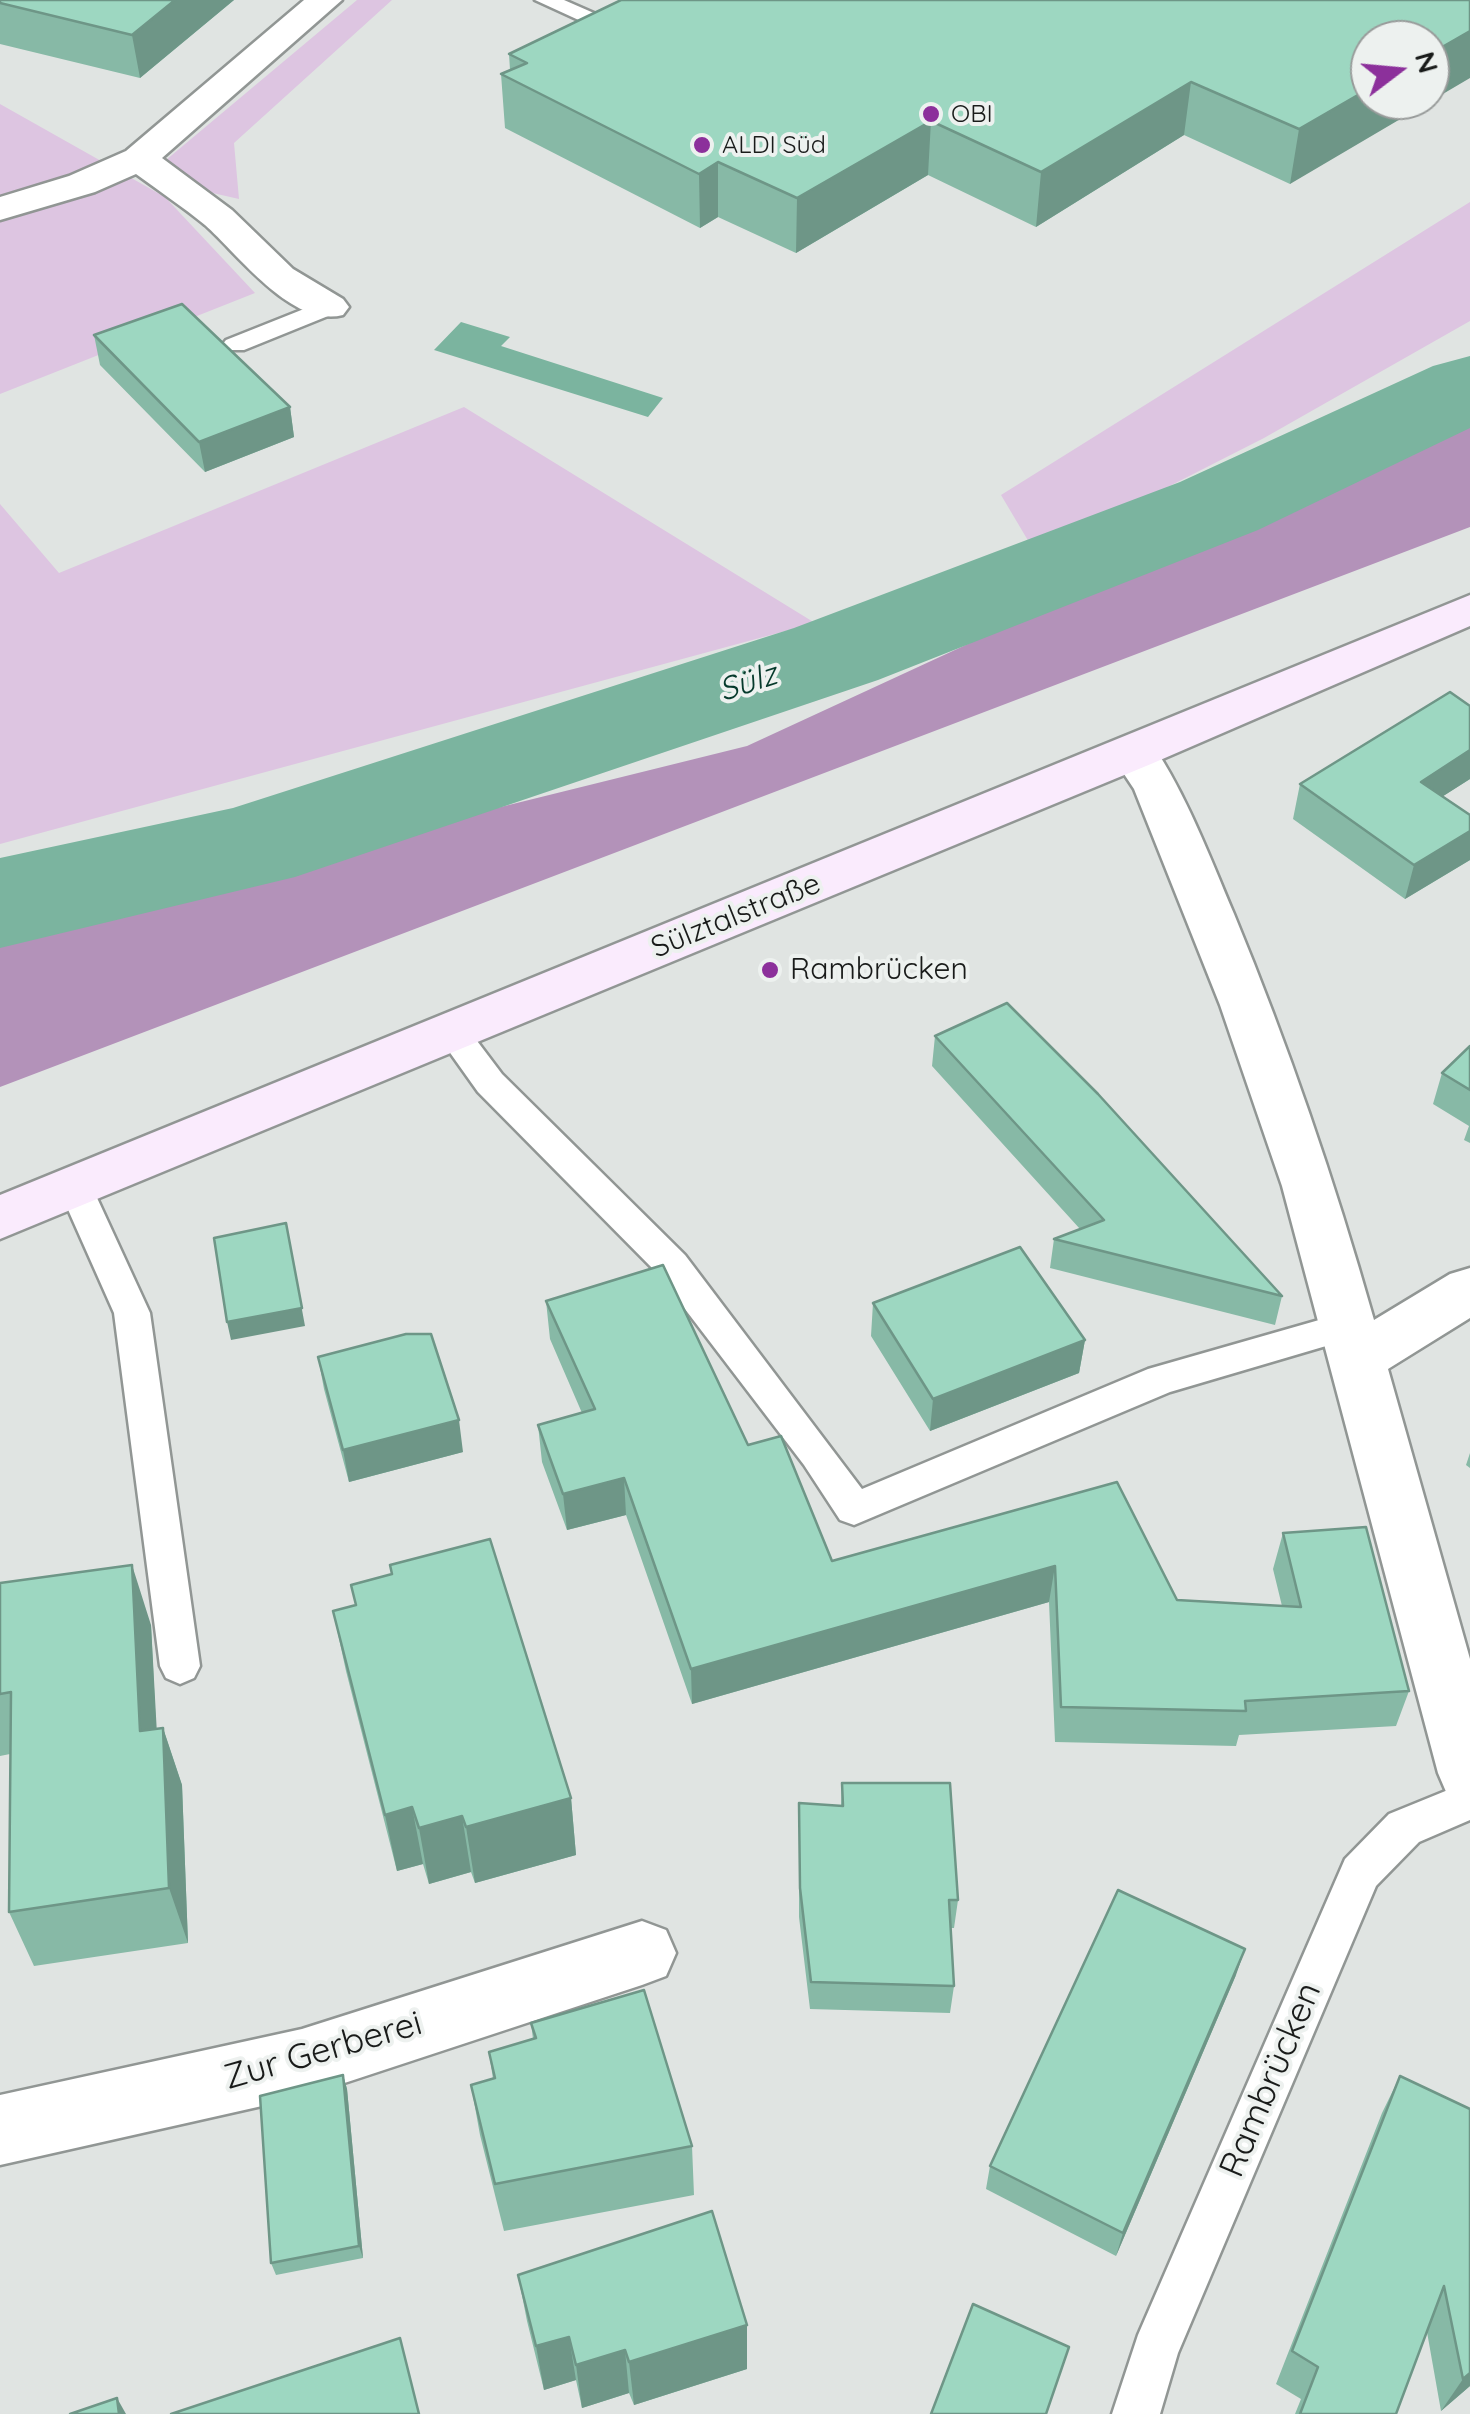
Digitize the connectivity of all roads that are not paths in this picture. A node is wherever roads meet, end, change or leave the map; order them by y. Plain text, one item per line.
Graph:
1 (324, 0) edge
2 (546, 0) edge
3 (681, 0) edge
4 (138, 159) junction
5 (0, 209) edge
6 (329, 307) joint
7 (234, 345) dead end
8 (1470, 609) edge
9 (1134, 753) junction
10 (453, 1033) junction
11 (76, 1187) junction
12 (0, 1218) edge
13 (1470, 1290) edge
14 (1352, 1343) junction
15 (180, 1666) dead end
16 (1470, 1772) edge
17 (1470, 1800) edge
18 (642, 1953) dead end
19 (0, 2130) edge
20 (1136, 2414) edge

1 - 4 street
2 - 3 lane
4 - 5 street
4 - 6 street
6 - 7 lane
8 - 9 main road, Sülztalstraße
9 - 10 main road, Sülztalstraße
9 - 14 street
10 - 11 main road, Sülztalstraße
10 - 14 lane
11 - 12 main road, Sülztalstraße
11 - 15 lane
13 - 14 street
14 - 16 street
17 - 20 lane, Rambrücken
18 - 19 street, Zur Gerberei

